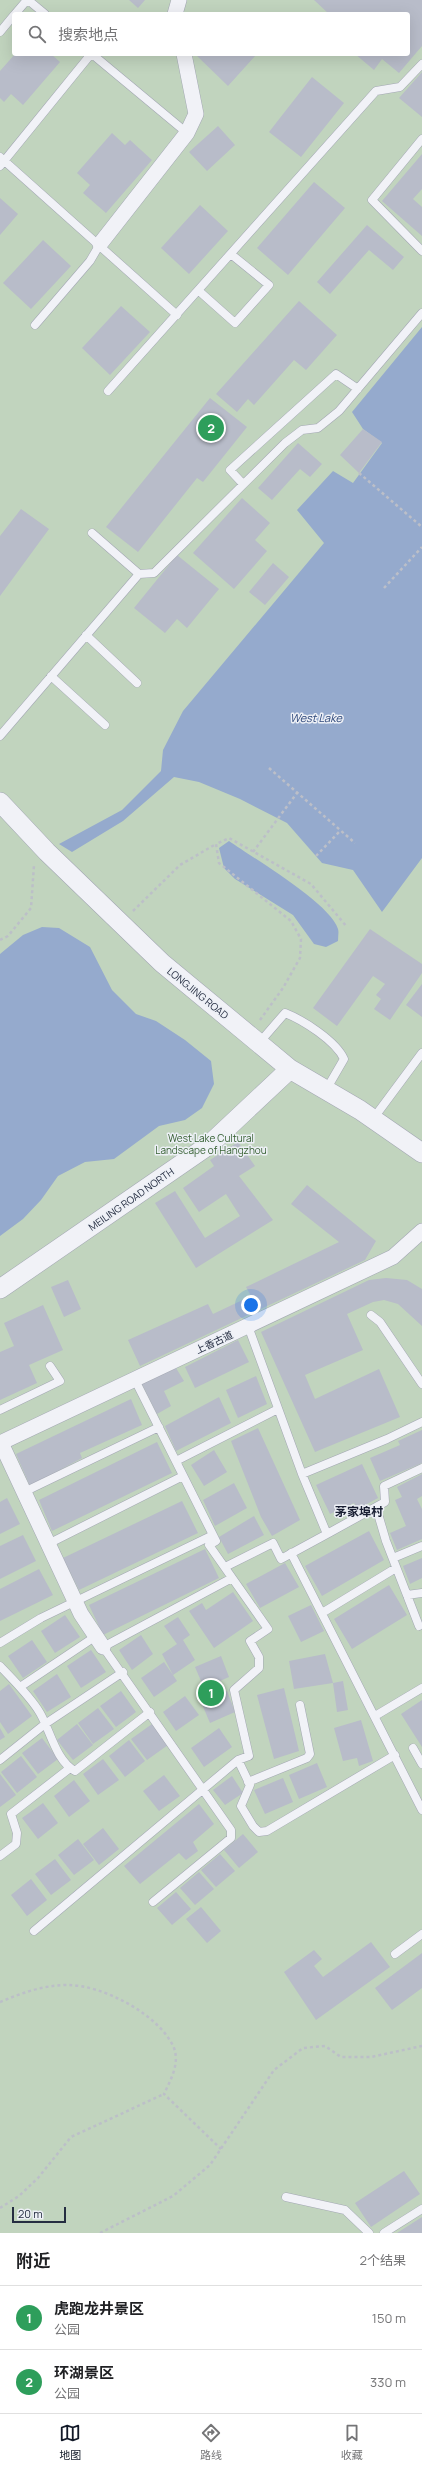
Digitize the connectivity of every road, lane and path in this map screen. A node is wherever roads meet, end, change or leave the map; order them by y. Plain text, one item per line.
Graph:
1 (27, 0) edge
2 (179, 0) edge
3 (17, 12) edge
4 (42, 12) edge
5 (176, 12) edge
6 (12, 17) edge
7 (0, 32) edge
8 (90, 56) edge
9 (94, 56) edge
10 (184, 56) edge
11 (422, 64) edge
12 (187, 133) junction
13 (422, 139) edge
14 (2, 161) edge
15 (100, 244) junction
16 (422, 251) edge
17 (232, 255) junction
18 (199, 291) junction
19 (422, 313) edge
20 (177, 314) junction
21 (35, 325) dead end
22 (358, 389) junction
23 (108, 391) dead end
24 (359, 473) dead end
25 (243, 484) junction
26 (422, 527) edge
27 (92, 533) dead end
28 (422, 548) edge
29 (139, 574) junction
30 (384, 588) dead end
31 (86, 635) junction
32 (51, 676) junction
33 (137, 683) dead end
34 (105, 725) dead end
35 (0, 736) edge
36 (269, 768) dead end
37 (297, 793) junction
38 (0, 802) edge
39 (340, 831) junction
40 (216, 844) junction
41 (355, 844) dead end
42 (46, 852) junction
43 (253, 852) junction
44 (316, 856) dead end
45 (131, 913) dead end
46 (348, 928) dead end
47 (0, 940) edge
48 (257, 1034) junction
49 (422, 1053) edge
50 (290, 1069) junction
51 (326, 1090) junction
52 (373, 1119) junction
53 (422, 1153) edge
54 (422, 1231) edge
55 (0, 1289) edge
56 (371, 1315) dead end
57 (248, 1326) junction
58 (50, 1366) dead end
59 (135, 1380) junction
60 (422, 1384) edge
61 (278, 1409) junction
62 (0, 1410) edge
63 (422, 1422) edge
64 (159, 1427) junction
65 (0, 1443) edge
66 (176, 1461) junction
67 (422, 1468) edge
68 (302, 1474) junction
69 (184, 1476) junction
70 (24, 1492) junction
71 (376, 1507) junction
72 (327, 1534) junction
73 (213, 1535) junction
74 (48, 1544) junction
75 (422, 1546) edge
76 (291, 1553) junction
77 (392, 1558) junction
78 (224, 1567) junction
79 (396, 1568) junction
80 (232, 1578) junction
81 (422, 1593) edge
82 (407, 1595) junction
83 (75, 1602) junction
84 (322, 1613) junction
85 (421, 1627) edge
86 (100, 1642) junction
87 (0, 1643) edge
88 (0, 1666) edge
89 (123, 1672) junction
90 (20, 1687) junction
91 (422, 1688) edge
92 (300, 1705) dead end
93 (150, 1712) junction
94 (375, 1716) junction
95 (45, 1724) junction
96 (412, 1748) dead end
97 (395, 1755) junction
98 (0, 1760) edge
99 (238, 1760) junction
100 (422, 1764) edge
101 (70, 1768) junction
102 (248, 1782) junction
103 (202, 1789) junction
104 (422, 1810) edge
105 (0, 1856) edge
106 (153, 1902) dead end
107 (34, 1931) dead end
108 (422, 1934) edge
109 (396, 1954) dead end
110 (0, 2002) edge
111 (422, 2046) edge
112 (164, 2094) junction
113 (221, 2149) junction
114 (286, 2197) dead end
115 (0, 2208) edge
116 (422, 2209) edge
117 (100, 2233) edge
118 (369, 2233) edge
119 (384, 2233) edge

1 - 3 lane
1 - 4 lane
2 - 5 street
6 - 7 lane
8 - 14 lane
9 - 12 lane
10 - 12 street
11 - 17 lane
12 - 15 street
13 - 16 lane
14 - 15 lane
15 - 20 lane
15 - 21 lane
17 - 18 lane
17 - 18 lane
18 - 20 lane
19 - 22 lane
20 - 23 lane
22 - 25 lane
22 - 25 lane
24 - 26 path
25 - 29 lane
27 - 29 lane
28 - 30 path
29 - 31 lane
31 - 32 lane
31 - 33 lane
32 - 34 lane
32 - 35 lane
36 - 37 path
37 - 39 path
37 - 43 path
38 - 42 street, LONGJING ROAD
39 - 41 path
39 - 44 path
40 - 43 path
40 - 45 path
40 - 48 path
42 - 47 path
42 - 48 street, LONGJING ROAD
43 - 46 path
48 - 50 street, LONGJING ROAD
48 - 51 lane
49 - 52 lane
50 - 51 street, LONGJING ROAD
50 - 55 street, MEILING ROAD NORTH
51 - 52 street, LONGJING ROAD
52 - 53 street, LONGJING ROAD
54 - 57 street, 上香古道
56 - 60 lane
57 - 59 street, 上香古道
57 - 61 lane
58 - 62 lane
59 - 64 lane
59 - 65 street, 上香古道
61 - 66 lane
61 - 68 lane
63 - 68 lane
64 - 66 lane
64 - 70 lane
65 - 70 street
66 - 69 lane
67 - 71 lane
68 - 72 lane
69 - 73 lane
69 - 74 lane
70 - 74 street
71 - 72 lane
71 - 77 lane
72 - 76 lane
73 - 78 lane
73 - 83 lane
74 - 83 street
75 - 77 lane
76 - 78 lane
76 - 84 lane
77 - 79 lane
78 - 80 lane
79 - 82 lane
79 - 84 lane
80 - 86 lane
80 - 99 lane
81 - 82 lane
82 - 85 lane
83 - 86 street
83 - 87 lane
84 - 94 lane
86 - 89 lane
86 - 90 lane
88 - 90 lane
89 - 93 lane
89 - 95 lane
90 - 95 lane
91 - 94 lane
92 - 102 lane
93 - 101 lane
93 - 103 lane
94 - 97 lane
95 - 98 lane
95 - 101 lane
96 - 100 lane
97 - 102 lane
97 - 104 lane
99 - 102 lane
99 - 103 lane
101 - 105 lane
103 - 106 lane
103 - 107 lane
108 - 109 lane
110 - 112 path
111 - 113 path
112 - 113 path
112 - 115 path
113 - 117 path
114 - 118 lane
116 - 119 lane

